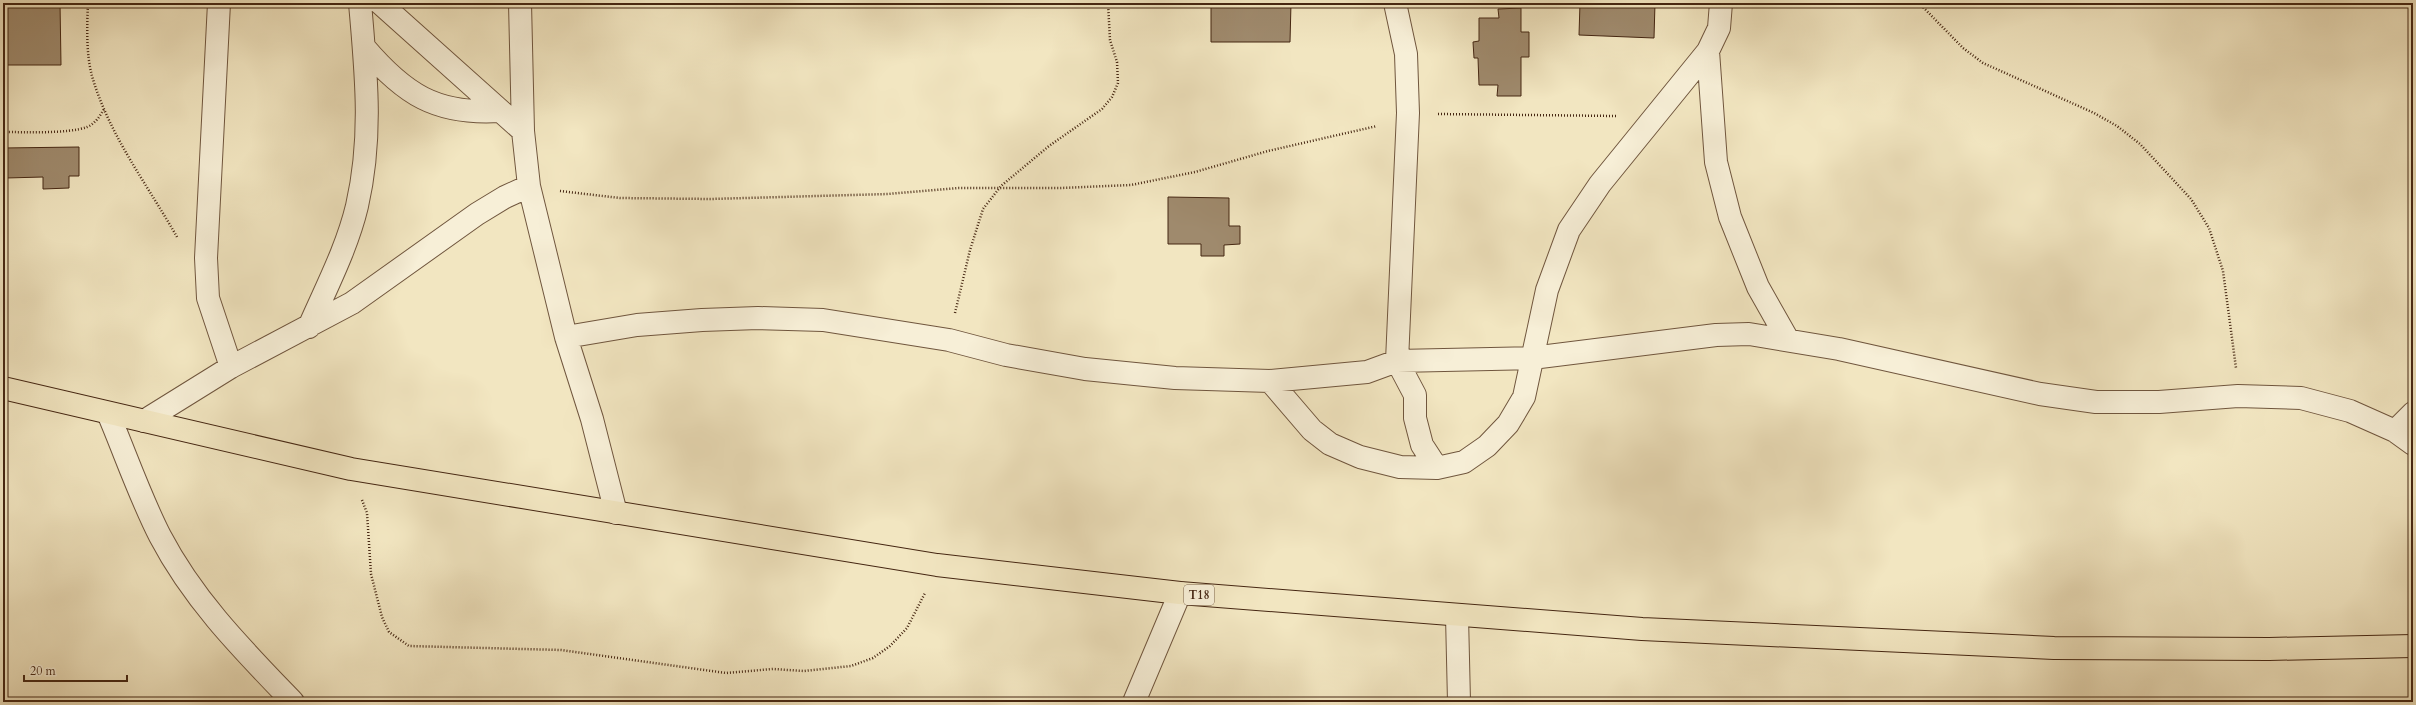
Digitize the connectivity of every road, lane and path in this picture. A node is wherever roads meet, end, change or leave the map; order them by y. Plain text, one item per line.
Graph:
1 (88, 3) edge
2 (219, 3) edge
3 (360, 3) edge
4 (380, 3) edge
5 (520, 3) edge
6 (1108, 3) edge
7 (1395, 3) edge
8 (1721, 3) edge
9 (1919, 3) edge
10 (364, 47) junction
11 (1708, 51) junction
12 (104, 109) junction
13 (500, 111) junction
14 (1408, 113) junction
15 (1655, 119) junction
16 (523, 131) junction
17 (3, 132) edge
18 (529, 186) junction
19 (1001, 186) junction
20 (180, 243) dead end
21 (309, 327) junction
22 (566, 337) junction
23 (949, 340) junction
24 (1788, 340) junction
25 (1532, 358) junction
26 (1397, 361) junction
27 (231, 367) junction
28 (1270, 381) junction
29 (3, 388) edge
30 (2238, 396) junction
31 (108, 413) junction
32 (2413, 413) edge
33 (144, 421) junction
34 (2395, 431) junction
35 (2413, 444) edge
36 (1436, 468) junction
37 (351, 469) junction
38 (616, 513) junction
39 (937, 565) junction
40 (1180, 593) junction
41 (1457, 616) junction
42 (2413, 646) edge
43 (293, 702) edge
44 (1134, 702) edge
45 (1459, 702) edge

1 - 12 path
2 - 27 street
3 - 10 street
4 - 13 street
5 - 16 street
6 - 19 path
7 - 14 street
8 - 11 street
9 - 30 path
10 - 13 street
10 - 21 street
11 - 15 street
11 - 24 street
12 - 17 path
12 - 20 path
13 - 16 street
14 - 15 path
14 - 19 path
14 - 26 street
15 - 25 street
16 - 18 street
18 - 19 path
18 - 21 street
18 - 22 street
19 - 23 path
21 - 27 street
22 - 23 street
22 - 38 street
23 - 28 street
24 - 25 street
24 - 30 street
25 - 26 street
25 - 36 street
26 - 28 street
26 - 36 street
27 - 33 street
28 - 36 street
29 - 31 highway, T18
30 - 34 street
31 - 33 highway, T18
31 - 43 street
32 - 34 street
33 - 37 highway, T18
34 - 35 street
37 - 38 highway, T18
37 - 39 path
38 - 39 highway, T18
39 - 40 highway, T18
40 - 41 highway, T18
40 - 44 street
41 - 42 highway, T18
41 - 45 street

